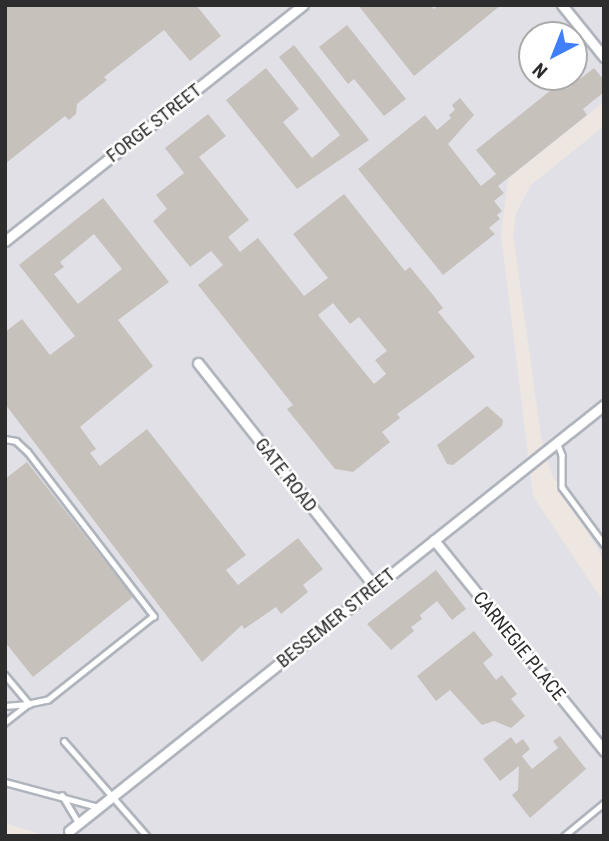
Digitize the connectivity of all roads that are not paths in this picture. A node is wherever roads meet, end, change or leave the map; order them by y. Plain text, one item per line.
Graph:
1 (303, 5) edge
2 (562, 5) edge
3 (604, 57) edge
4 (5, 241) edge
5 (198, 363) dead end
6 (604, 405) edge
7 (5, 439) edge
8 (557, 443) junction
9 (434, 540) junction
10 (604, 544) edge
11 (374, 587) junction
12 (5, 675) edge
13 (29, 704) junction
14 (5, 706) edge
15 (5, 723) edge
16 (64, 741) dead end
17 (604, 751) edge
18 (5, 782) edge
19 (62, 794) junction
20 (111, 798) junction
21 (604, 803) edge
22 (98, 808) junction
23 (79, 823) junction
24 (68, 834) edge
25 (147, 836) edge
26 (564, 836) edge

1 - 4 street, FORGE STREET
2 - 3 street
5 - 11 street, GATE ROAD
6 - 8 street, BESSEMER STREET
7 - 13 lane
8 - 9 street, BESSEMER STREET
8 - 10 lane
9 - 11 street, BESSEMER STREET
9 - 17 street, CARNEGIE PLACE
11 - 20 street, BESSEMER STREET
12 - 13 lane
13 - 14 lane
13 - 15 lane
16 - 20 lane
18 - 19 lane
19 - 22 lane
19 - 23 lane
20 - 22 street, BESSEMER STREET
20 - 25 lane
21 - 26 lane
22 - 23 street, BESSEMER STREET
23 - 24 street, BESSEMER STREET

